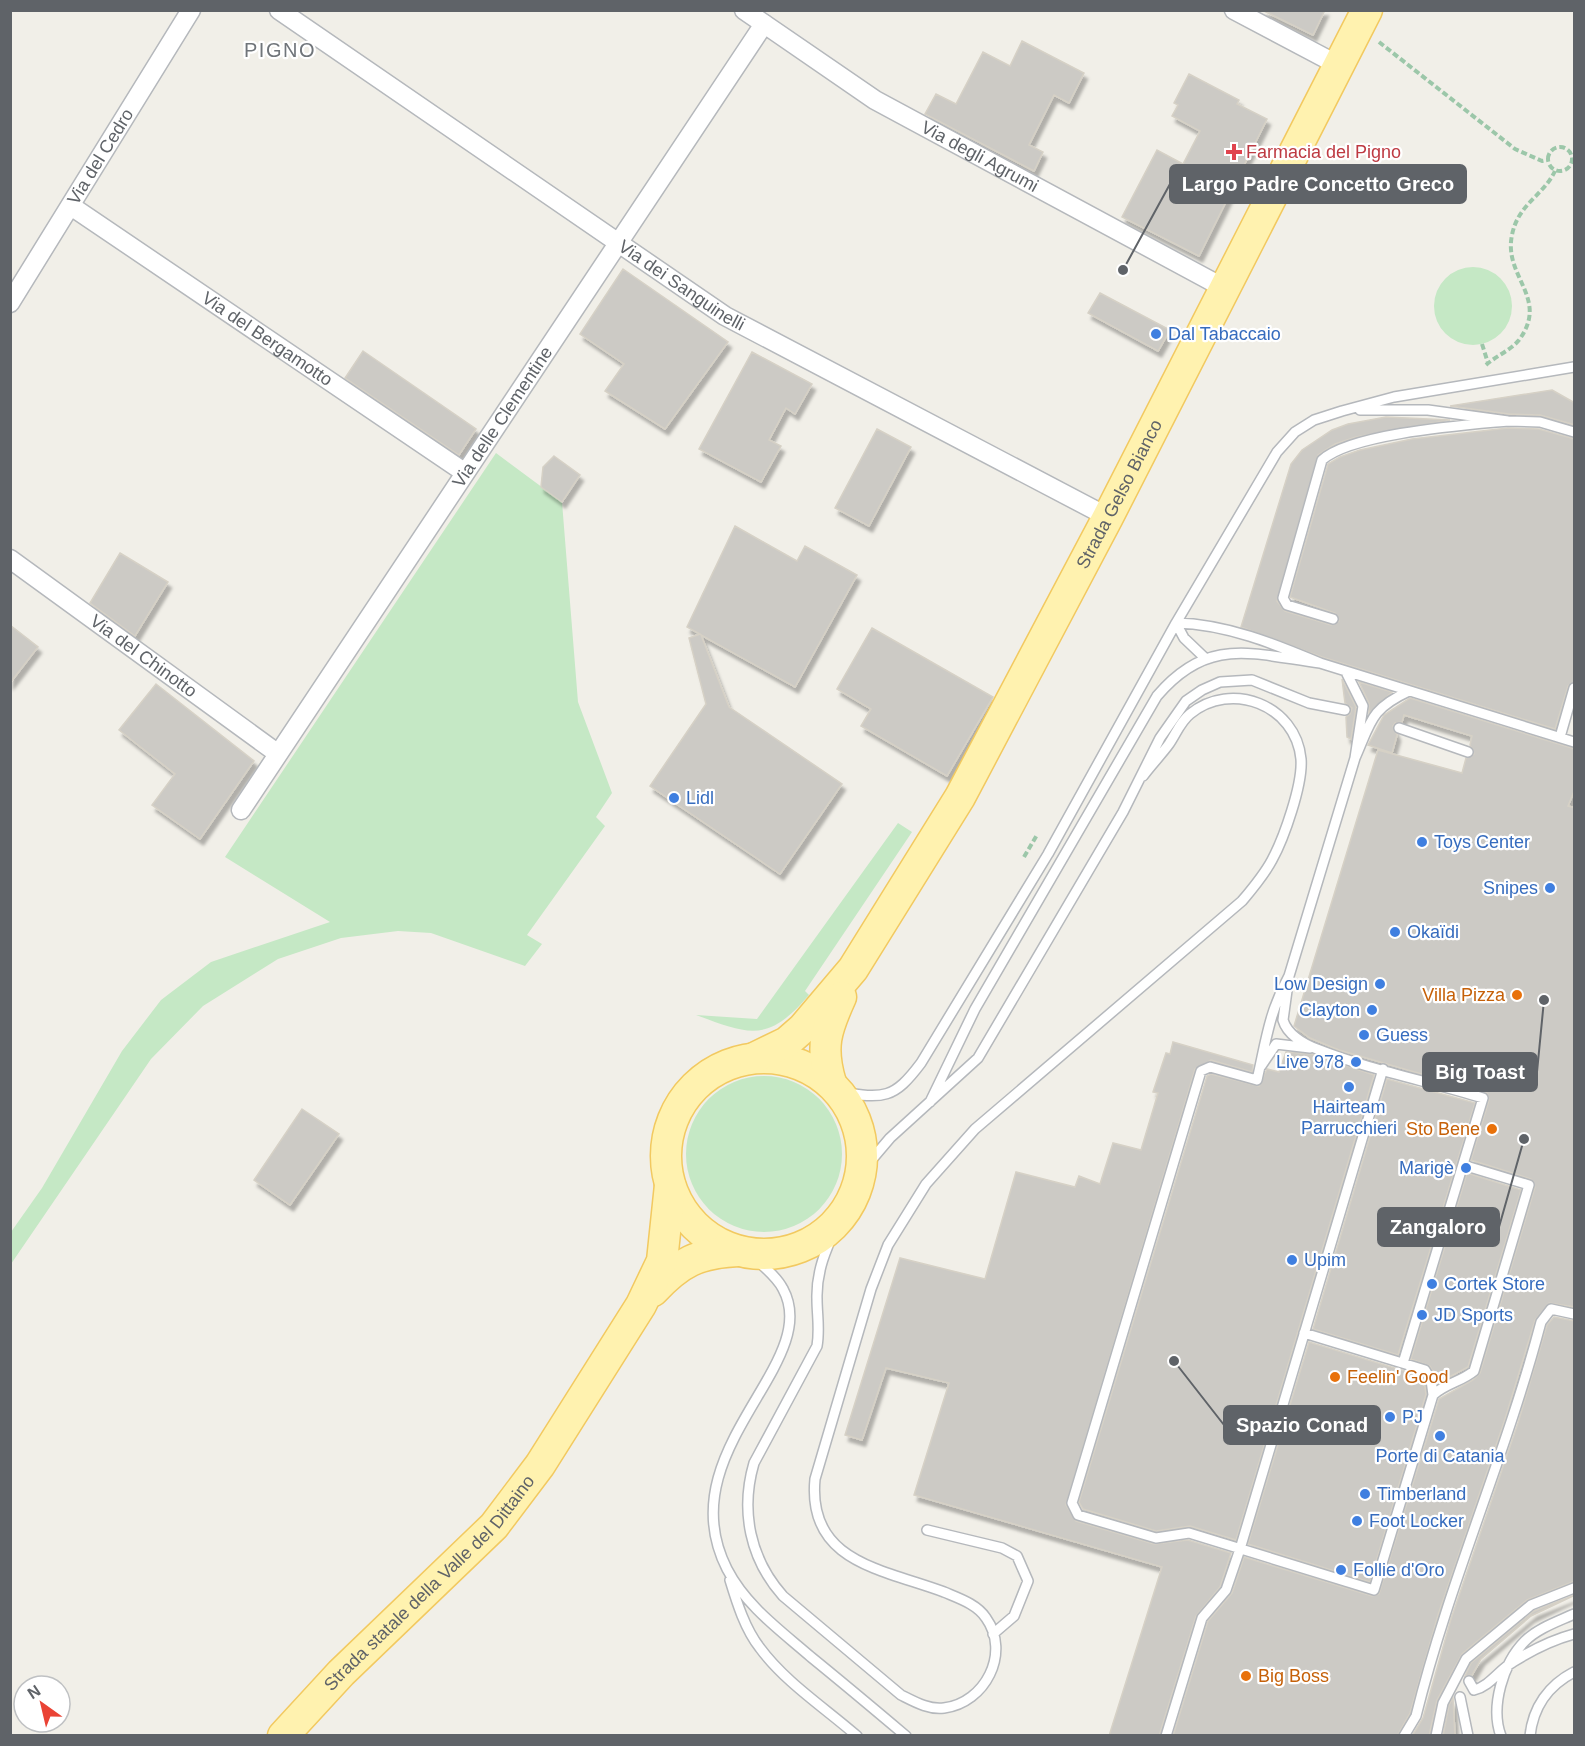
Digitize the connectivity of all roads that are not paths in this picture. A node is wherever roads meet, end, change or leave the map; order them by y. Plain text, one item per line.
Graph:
1 (191, 10) edge
2 (279, 10) edge
3 (744, 10) edge
4 (1234, 10) edge
5 (1363, 19) edge
6 (764, 24) junction
7 (1338, 65) junction
8 (70, 206) junction
9 (618, 242) junction
10 (1224, 288) junction
11 (10, 303) edge
12 (1575, 367) edge
13 (1342, 411) junction
14 (1508, 421) junction
15 (1575, 432) edge
16 (464, 472) junction
17 (1108, 517) junction
18 (10, 559) edge
19 (1333, 619) dead end
20 (1176, 623) junction
21 (1206, 659) junction
22 (1320, 663) junction
23 (1347, 674) junction
24 (1575, 688) edge
25 (1409, 691) junction
26 (1345, 710) dead end
27 (1399, 729) dead end
28 (1560, 737) junction
29 (1575, 742) edge
30 (1468, 752) dead end
31 (277, 753) junction
32 (1355, 758) junction
33 (1143, 776) junction
34 (241, 810) dead end
35 (853, 969) junction
36 (1289, 976) junction
37 (1316, 1049) junction
38 (754, 1058) junction
39 (1260, 1066) junction
40 (1383, 1069) junction
41 (836, 1088) junction
42 (930, 1102) junction
43 (1463, 1165) junction
44 (862, 1171) junction
45 (670, 1185) junction
46 (840, 1218) junction
47 (743, 1252) junction
48 (641, 1305) junction
49 (1575, 1314) edge
50 (1304, 1333) junction
51 (1403, 1363) junction
52 (1434, 1395) junction
53 (927, 1530) dead end
54 (1240, 1550) junction
55 (727, 1569) junction
56 (1575, 1588) edge
57 (1575, 1614) edge
58 (993, 1634) junction
59 (1575, 1634) edge
60 (1512, 1662) junction
61 (1575, 1672) edge
62 (1469, 1681) dead end
63 (1460, 1697) dead end
64 (283, 1736) edge
65 (857, 1736) edge
66 (906, 1736) edge
67 (1166, 1736) edge
68 (1404, 1736) edge
69 (1436, 1736) edge
70 (1468, 1736) edge
71 (1501, 1736) edge
72 (1530, 1736) edge

1 - 8 street, Via del Cedro
2 - 9 street, Via dei Sanguinelli
3 - 6 street, Via degli Agrumi
4 - 7 street
5 - 7 main road, Strada Gelso Bianco
6 - 9 street, Via delle Clementine
6 - 10 street, Via degli Agrumi
7 - 10 main road, Strada Gelso Bianco
8 - 11 street, Via del Cedro
8 - 16 street, Via del Bergamotto
9 - 16 street, Via delle Clementine
9 - 17 street, Via dei Sanguinelli
10 - 17 main road, Strada Gelso Bianco
12 - 13 lane
13 - 14 lane
13 - 20 lane
14 - 15 lane
14 - 19 lane
16 - 31 street, Via delle Clementine
17 - 35 main road, Strada Gelso Bianco
18 - 31 street, Via del Chinotto
20 - 21 lane
20 - 22 lane
20 - 41 lane
21 - 22 lane
21 - 42 lane
22 - 23 lane
23 - 25 lane
23 - 32 lane
24 - 28 lane
25 - 28 lane
25 - 32 lane
26 - 33 lane
27 - 30 lane
28 - 29 lane
31 - 34 street, Via delle Clementine
32 - 36 lane
33 - 42 lane
33 - 58 lane
35 - 38 main road, Strada Gelso Bianco
35 - 41 main road, Strada Gelso Bianco
36 - 37 lane
36 - 39 lane
37 - 39 lane
37 - 40 lane
38 - 41 main road
38 - 45 main road
39 - 54 lane
40 - 43 lane
40 - 50 lane
41 - 44 main road
42 - 44 lane
43 - 51 lane
43 - 52 lane
44 - 46 main road
45 - 47 main road
45 - 48 main road
46 - 47 main road
46 - 58 lane
47 - 48 main road
47 - 55 lane
48 - 64 main road, Strada statale della Valle del Dittaino
49 - 68 lane
50 - 51 lane
50 - 54 lane
51 - 52 lane
52 - 54 lane
53 - 58 lane
54 - 67 lane
55 - 65 lane
55 - 66 lane
56 - 69 lane
57 - 60 lane
59 - 60 lane
60 - 62 lane
60 - 71 lane
61 - 72 lane
63 - 70 lane

